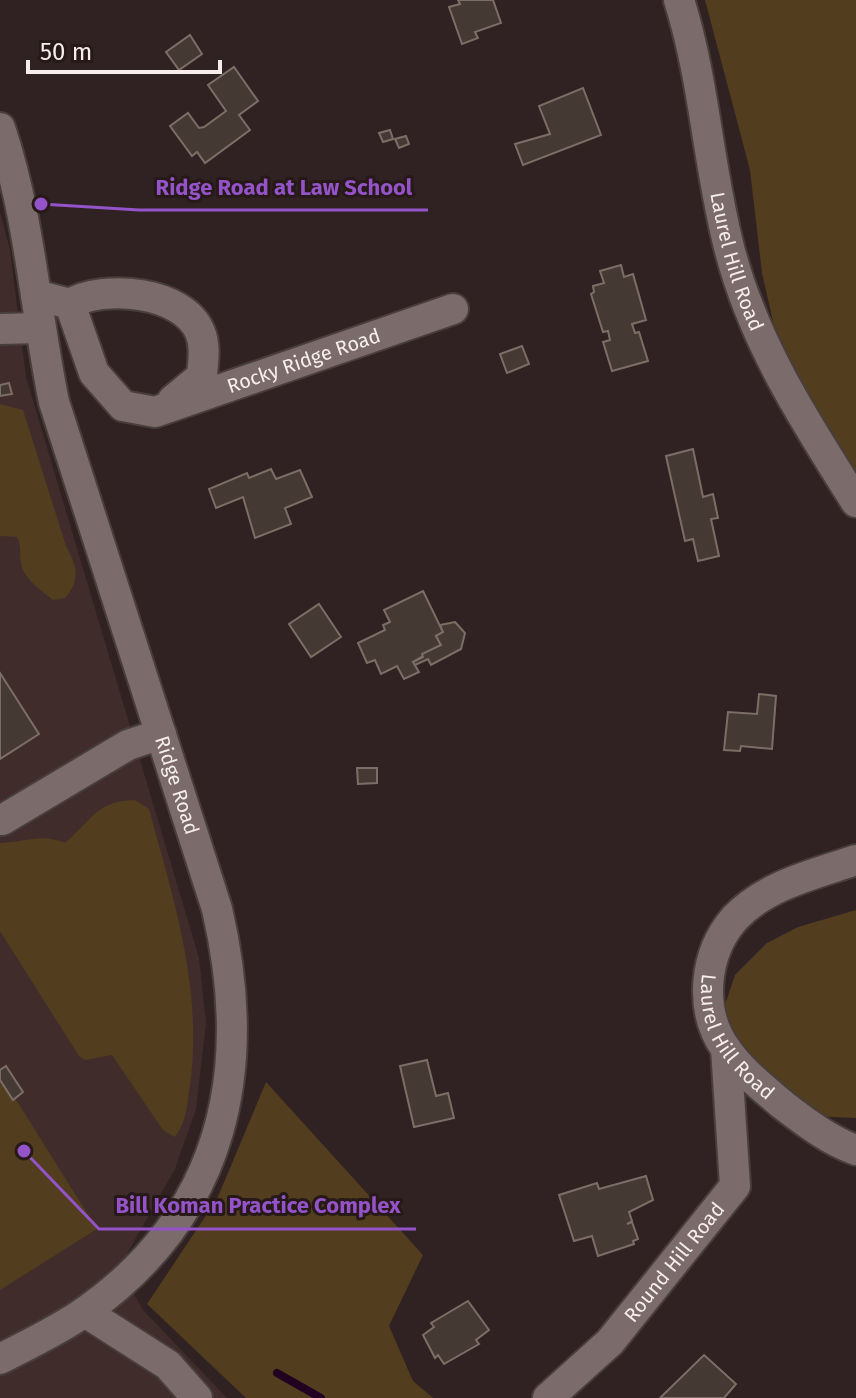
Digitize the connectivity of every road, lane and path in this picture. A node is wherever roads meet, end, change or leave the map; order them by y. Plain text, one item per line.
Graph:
1 (679, 0) edge
2 (0, 128) edge
3 (36, 295) junction
4 (70, 304) junction
5 (453, 309) dead end
6 (39, 328) junction
7 (0, 329) edge
8 (155, 412) junction
9 (856, 502) edge
10 (161, 734) junction
11 (2, 820) dead end
12 (856, 860) edge
13 (726, 1049) junction
14 (856, 1150) edge
15 (85, 1312) junction
16 (0, 1359) edge
17 (197, 1398) edge
18 (548, 1398) edge

1 - 9 street, Laurel Hill Road
2 - 3 street, Ridge Road
3 - 4 street
3 - 6 street, Ridge Road
4 - 8 street
4 - 8 street, Rocky Ridge Road
5 - 8 street, Rocky Ridge Road
6 - 7 street
6 - 10 street, Ridge Road
10 - 11 street
10 - 15 street, Ridge Road
12 - 13 street, Laurel Hill Road
13 - 14 street, Laurel Hill Road
13 - 18 street, Round Hill Road
15 - 16 street, Ridge Road
15 - 17 street

